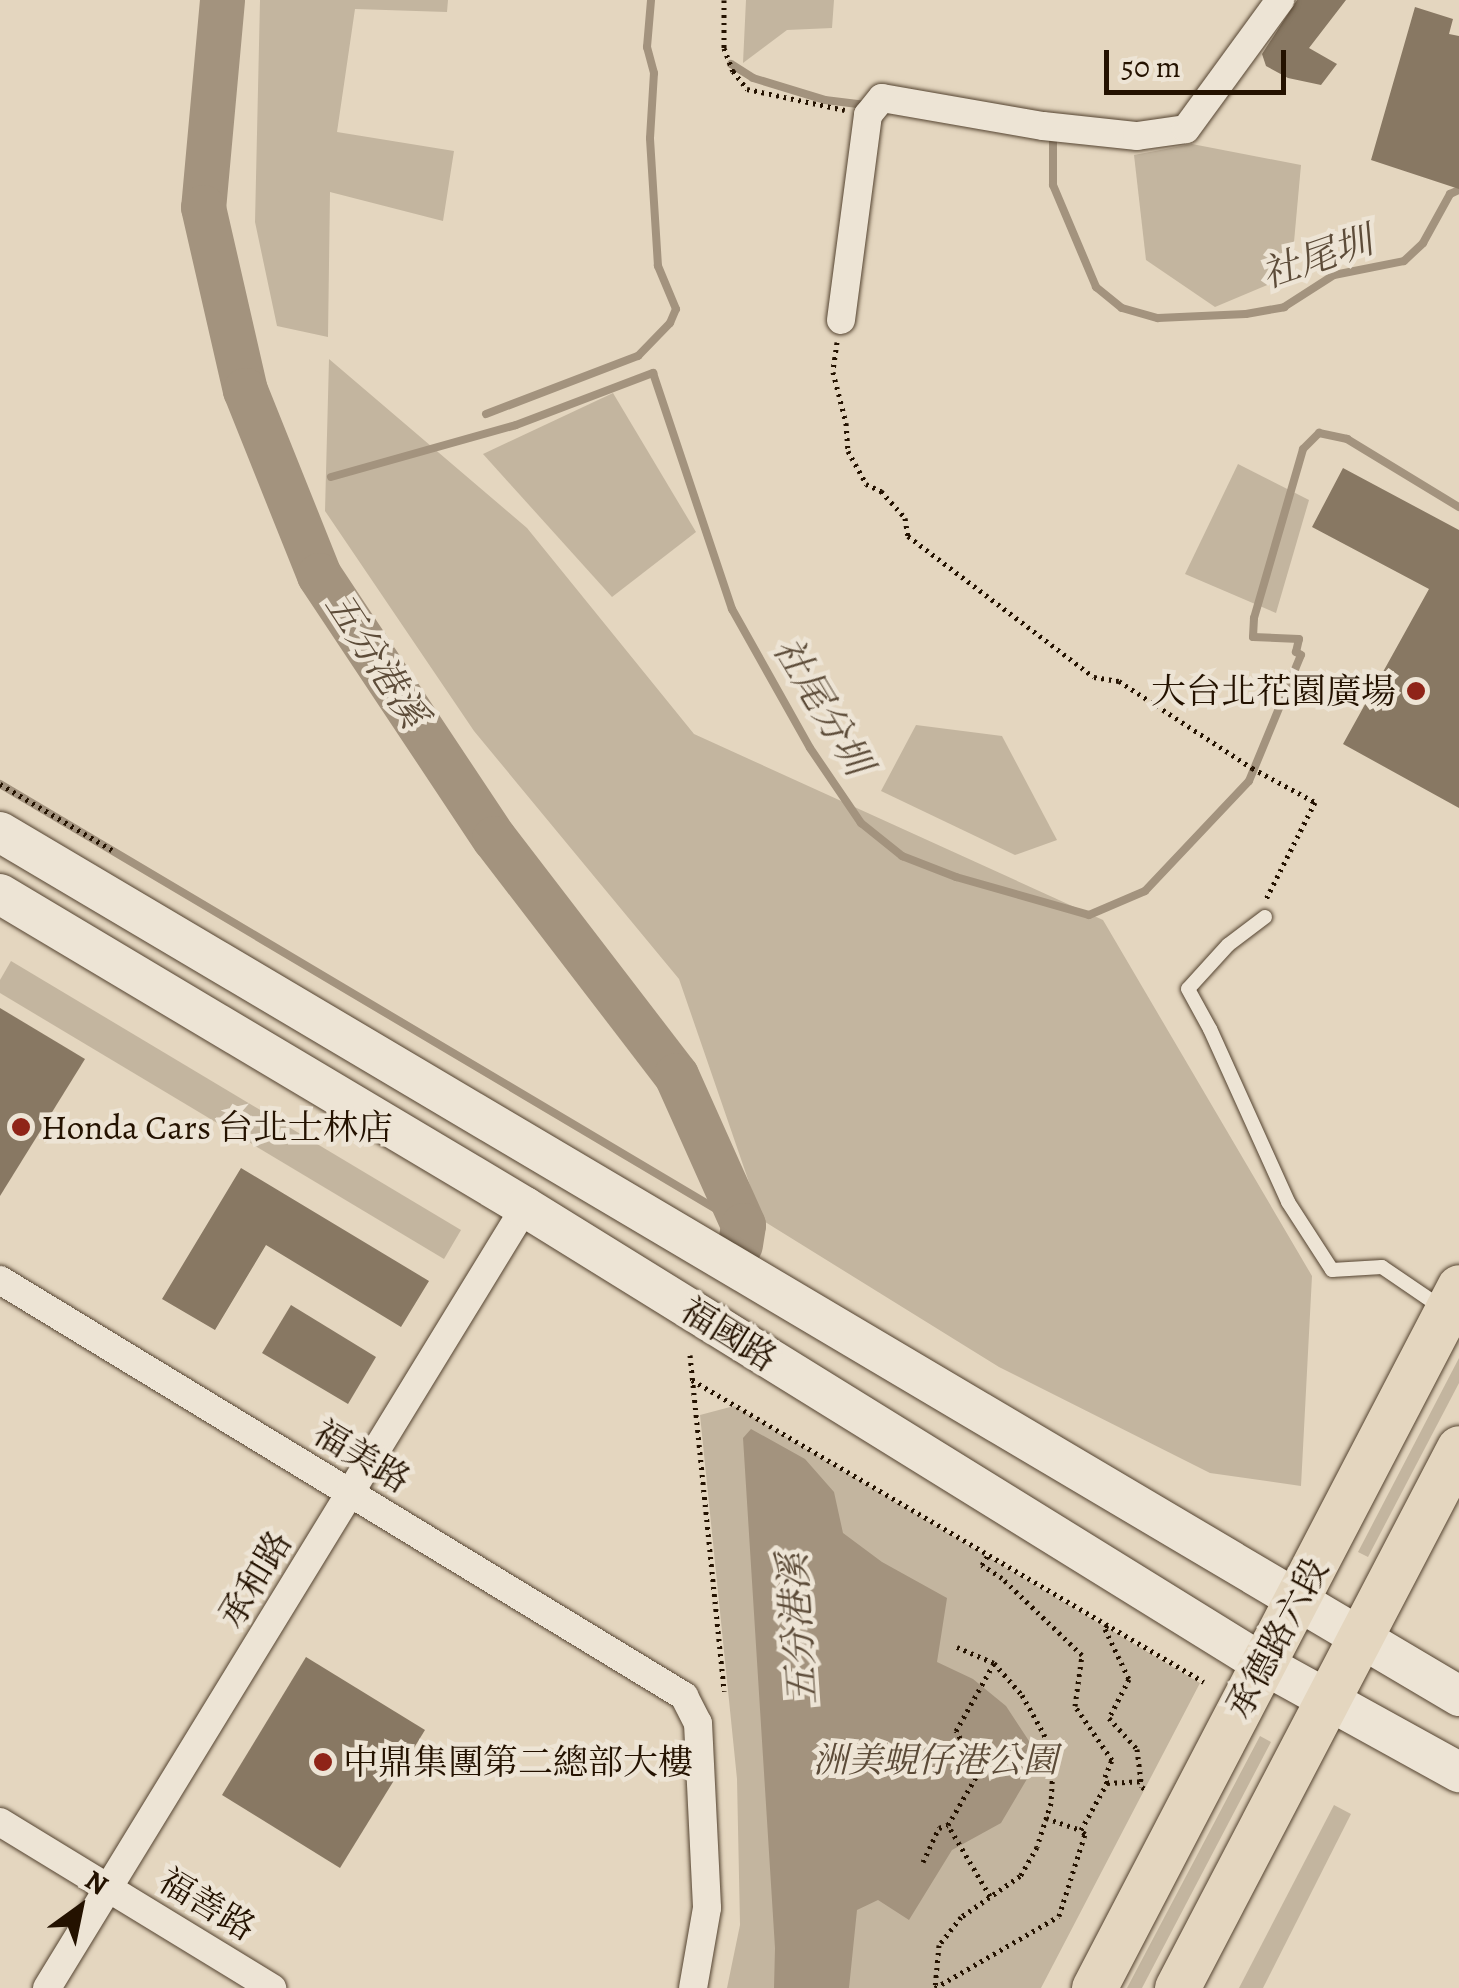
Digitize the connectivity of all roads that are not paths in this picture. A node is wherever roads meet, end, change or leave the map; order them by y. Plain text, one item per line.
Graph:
1 (1280, 0) edge
2 (841, 320) road end
3 (0, 832) edge
4 (0, 894) edge
5 (1265, 917) road end
6 (525, 1208) junction
7 (0, 1280) edge
8 (1453, 1299) edge
9 (1459, 1448) edge
10 (350, 1493) junction
11 (1296, 1602) junction
12 (1359, 1640) junction
13 (1262, 1664) junction
14 (1459, 1696) edge
15 (1329, 1703) junction
16 (1459, 1772) edge
17 (0, 1822) edge
18 (110, 1890) junction
19 (47, 1988) edge
20 (272, 1988) edge
21 (693, 1988) edge
22 (1094, 1988) edge
23 (1177, 1988) edge

1 - 2 street
3 - 11 street, 福國路
4 - 6 street, 福國路
5 - 8 lane
6 - 10 street, 承和路
6 - 13 street, 福國路
7 - 10 street, 福美路
8 - 11 main road, 承德路六段
9 - 12 main road, 承德路六段
10 - 18 street, 承和路
10 - 21 street, 福美路
11 - 12 street, 福國路
11 - 13 main road, 承德路六段
12 - 14 street, 福國路
12 - 15 main road, 承德路六段
13 - 15 street, 福國路
13 - 22 main road, 承德路六段
15 - 16 street, 福國路
15 - 23 main road, 承德路六段
17 - 18 street, 福善路
18 - 19 street, 承和路
18 - 20 street, 福善路

